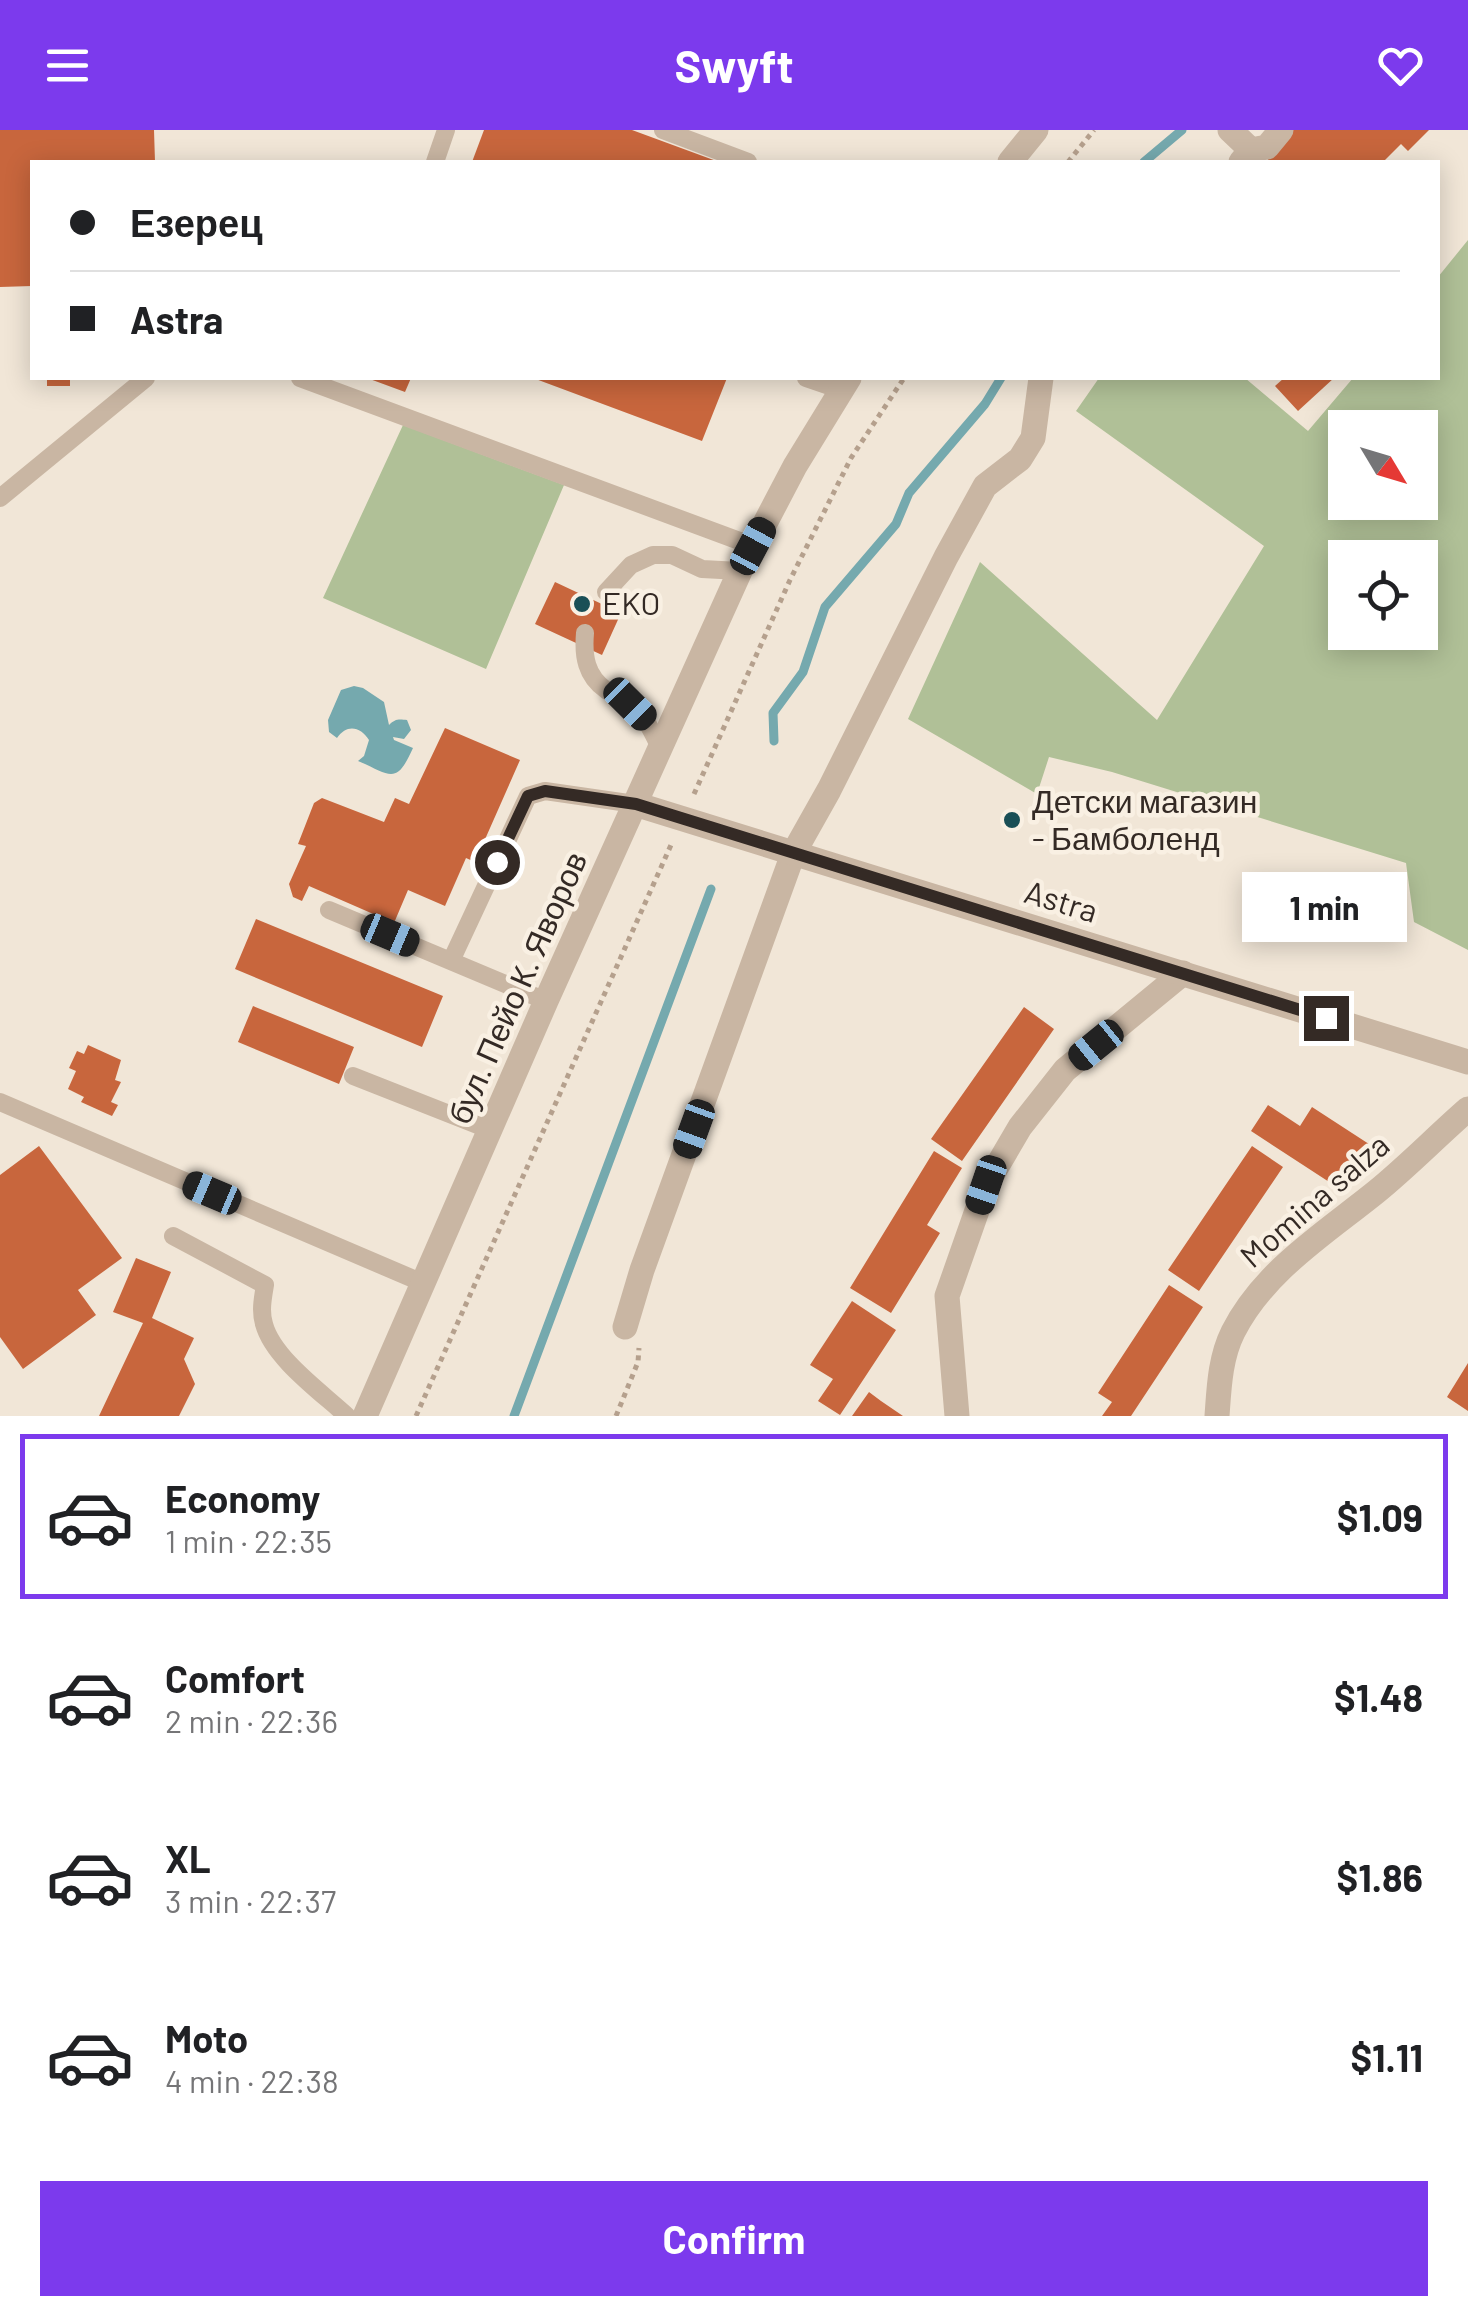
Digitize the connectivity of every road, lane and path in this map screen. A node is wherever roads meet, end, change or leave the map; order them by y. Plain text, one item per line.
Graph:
1 (446, 130) edge
2 (663, 130) edge
3 (1036, 130) edge
4 (1094, 130) edge
5 (1230, 130) edge
6 (1281, 130) edge
7 (1246, 156) edge
8 (436, 160) edge
9 (743, 160) edge
10 (1012, 160) edge
11 (1070, 160) edge
12 (144, 380) edge
13 (305, 380) edge
14 (819, 380) edge
15 (903, 380) edge
16 (1041, 380) edge
17 (845, 384) edge
18 (0, 498) edge
19 (753, 546) junction
20 (740, 571) junction
21 (606, 592) dead end
22 (586, 632) dead end
23 (660, 748) junction
24 (636, 804) junction
25 (682, 819) junction
26 (793, 854) junction
27 (329, 910) dead end
28 (451, 961) junction
29 (1183, 974) junction
30 (546, 1001) junction
31 (1468, 1062) edge
32 (354, 1076) dead end
33 (0, 1102) edge
34 (1468, 1108) edge
35 (490, 1130) junction
36 (173, 1236) dead end
37 (423, 1283) junction
38 (625, 1326) joint
39 (347, 1416) edge
40 (365, 1416) edge
41 (416, 1416) edge
42 (616, 1416) edge
43 (957, 1416) edge
44 (1217, 1416) edge

1 - 8 lane
2 - 9 lane
3 - 10 street
4 - 11 path
5 - 7 street
6 - 7 street
12 - 18 lane
13 - 19 lane
14 - 17 lane
15 - 25 path
16 - 26 street
17 - 19 street, бул. Пейо К. Яворов
19 - 20 street, бул. Пейо К. Яворов
20 - 21 lane
20 - 23 street, бул. Пейо К. Яворов
22 - 23 lane
23 - 24 street, бул. Пейо К. Яворов
24 - 25 street, Astra
24 - 28 lane
24 - 30 street, бул. Пейо К. Яворов
25 - 26 street, Astra
25 - 41 path
26 - 29 street, Astra
26 - 38 street
27 - 28 lane
28 - 30 lane
29 - 31 street, Astra
29 - 43 street
30 - 35 street, бул. Пейо К. Яворов
32 - 35 lane
33 - 37 lane
34 - 44 street, Momina salza
35 - 37 street, бул. Пейо К. Яворов
36 - 39 lane
37 - 40 street, бул. Пейо К. Яворов
38 - 42 path

